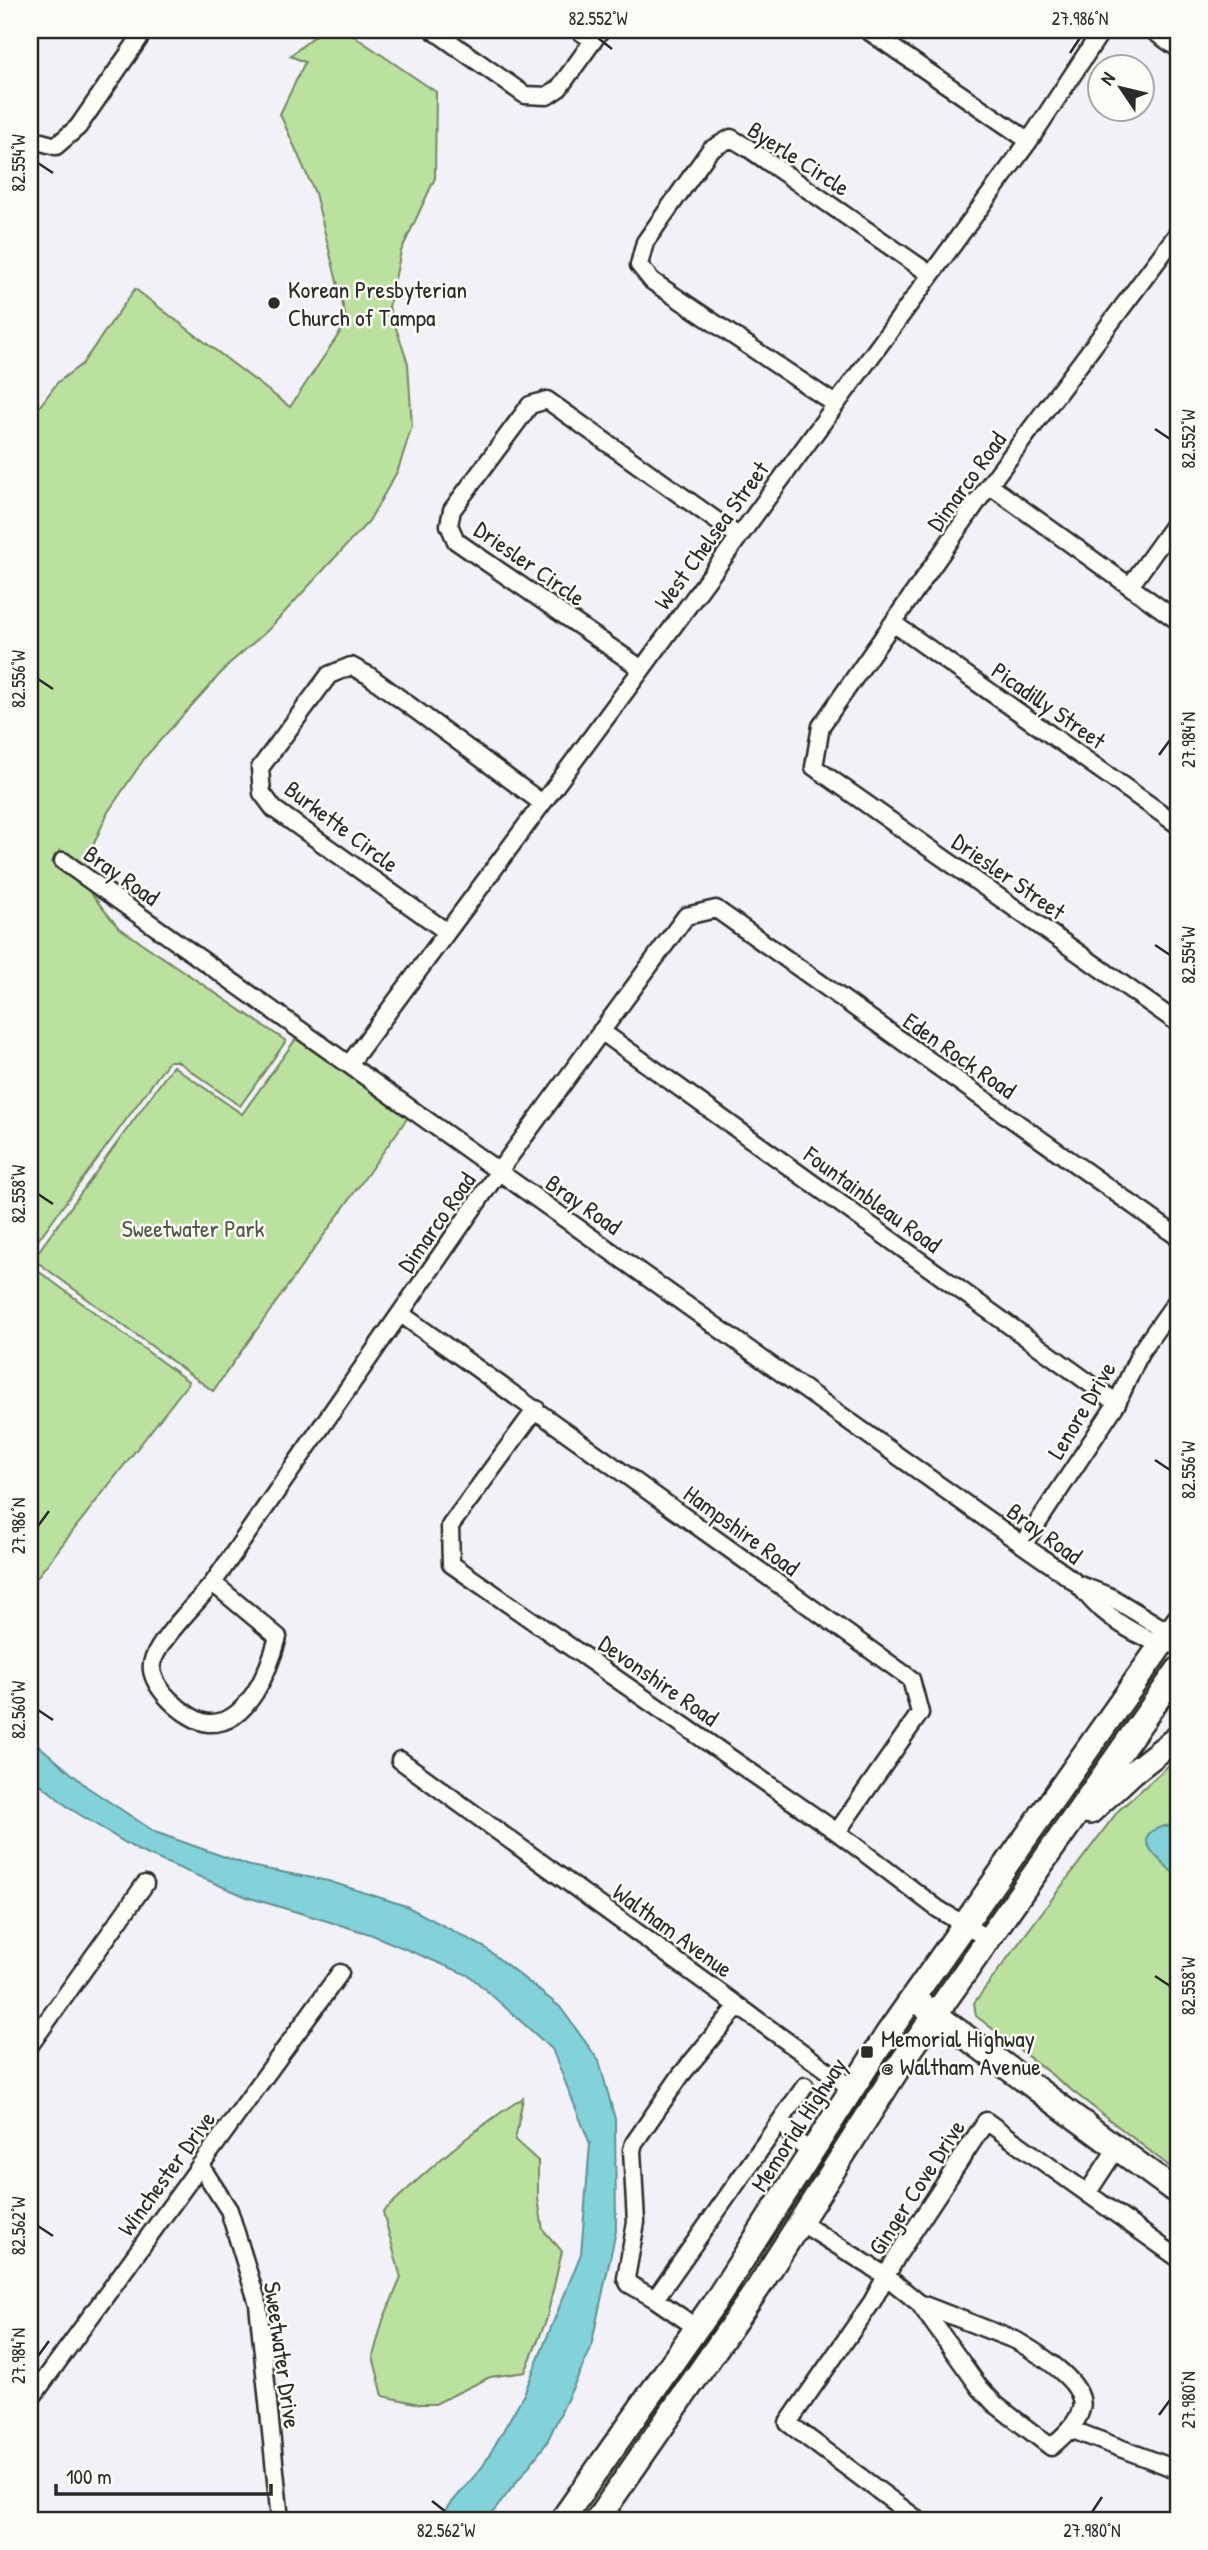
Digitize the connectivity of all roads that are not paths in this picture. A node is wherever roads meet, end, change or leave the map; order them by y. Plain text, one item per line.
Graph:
1 (145, 30) edge
2 (433, 30) edge
3 (578, 30) edge
4 (867, 30) edge
5 (1102, 30) edge
6 (1158, 30) edge
7 (597, 35) edge
8 (1178, 44) edge
9 (30, 139) edge
10 (1029, 141) junction
11 (1178, 233) edge
12 (930, 274) junction
13 (835, 404) junction
14 (989, 485) junction
15 (1178, 519) edge
16 (738, 536) junction
17 (1130, 586) junction
18 (1178, 621) edge
19 (893, 623) junction
20 (642, 669) junction
21 (814, 767) joint
22 (542, 803) junction
23 (1178, 825) edge
24 (63, 860) dead end
25 (716, 909) joint
26 (447, 932) junction
27 (1178, 1023) edge
28 (601, 1031) junction
29 (350, 1063) junction
30 (499, 1171) junction
31 (1178, 1237) edge
32 (1178, 1299) edge
33 (401, 1314) junction
34 (1118, 1403) junction
35 (536, 1409) junction
36 (1023, 1545) junction
37 (213, 1583) junction
38 (1171, 1646) edge
39 (1178, 1737) edge
40 (400, 1760) dead end
41 (837, 1832) junction
42 (1059, 1839) junction
43 (145, 1884) dead end
44 (964, 1924) junction
45 (988, 1939) junction
46 (340, 1973) dead end
47 (912, 1998) junction
48 (738, 2006) junction
49 (935, 2014) junction
50 (30, 2045) edge
51 (805, 2086) dead end
52 (851, 2088) junction
53 (874, 2103) junction
54 (782, 2119) junction
55 (771, 2137) junction
56 (802, 2146) junction
57 (1117, 2148) junction
58 (200, 2165) junction
59 (1088, 2192) junction
60 (1178, 2193) edge
61 (800, 2222) junction
62 (1178, 2258) edge
63 (886, 2276) junction
64 (655, 2299) junction
65 (919, 2303) junction
66 (697, 2328) junction
67 (720, 2344) junction
68 (30, 2400) edge
69 (1070, 2429) junction
70 (1178, 2470) edge
71 (280, 2520) edge
72 (562, 2520) edge
73 (597, 2520) edge
74 (918, 2520) edge

1 - 9 street
2 - 7 street
3 - 7 street
4 - 10 street
5 - 10 street, West Chelsea Street
6 - 8 main road
10 - 12 street, West Chelsea Street
11 - 14 street, Dimarco Road
12 - 13 street, West Chelsea Street
12 - 13 street, Byerle Circle
13 - 16 street, West Chelsea Street
14 - 17 street
14 - 19 street, Dimarco Road
15 - 17 street
16 - 20 street, West Chelsea Street
16 - 20 street, Driesler Circle
17 - 18 street
19 - 21 street, Dimarco Road
19 - 23 street, Picadilly Street
20 - 22 street, West Chelsea Street
21 - 27 street, Driesler Street
22 - 26 street, West Chelsea Street
22 - 26 street, Burkette Circle
24 - 29 street, Bray Road
25 - 28 street, Dimarco Road
25 - 31 street, Eden Rock Road
26 - 29 street, West Chelsea Street
28 - 30 street, Dimarco Road
28 - 34 street, Fountainbleau Road
29 - 30 street, Bray Road
30 - 33 street, Dimarco Road
30 - 36 street, Bray Road
32 - 34 street, Lenore Drive
33 - 35 street, Hampshire Road
33 - 37 street, Dimarco Road
34 - 36 street, Lenore Drive
35 - 41 street, Hampshire Road
35 - 41 street, Devonshire Road
36 - 38 street, Bray Road
37 - 37 street, Dimarco Road
38 - 42 main road
38 - 44 main road, Memorial Highway
39 - 42 main road
40 - 48 street, Waltham Avenue
41 - 44 street, Devonshire Road
42 - 45 main road
43 - 50 street
44 - 45 street, Devonshire Road
44 - 47 main road, Memorial Highway
45 - 49 main road
46 - 58 street, Winchester Drive
47 - 49 main road
47 - 52 main road, Memorial Highway
48 - 52 street, Waltham Avenue
48 - 64 street
49 - 53 main road
49 - 57 main road
51 - 54 street
52 - 53 main road
52 - 56 main road, Memorial Highway
53 - 61 main road
54 - 55 street
54 - 56 street
55 - 56 street
55 - 64 street
56 - 66 main road, Memorial Highway
57 - 59 street
57 - 60 main road
58 - 68 street, Winchester Drive
58 - 71 street, Sweetwater Drive
59 - 62 street, Ginger Cove Drive
59 - 63 street, Ginger Cove Drive
61 - 63 street, Ginger Cove Drive
61 - 67 main road
63 - 65 street, Ginger Cove Drive
63 - 74 street, Ginger Cove Drive
64 - 66 street
65 - 69 street, Ginger Cove Drive
65 - 69 street, Ginger Cove Drive
66 - 67 main road
66 - 72 main road, Memorial Highway
67 - 73 main road
69 - 70 street

